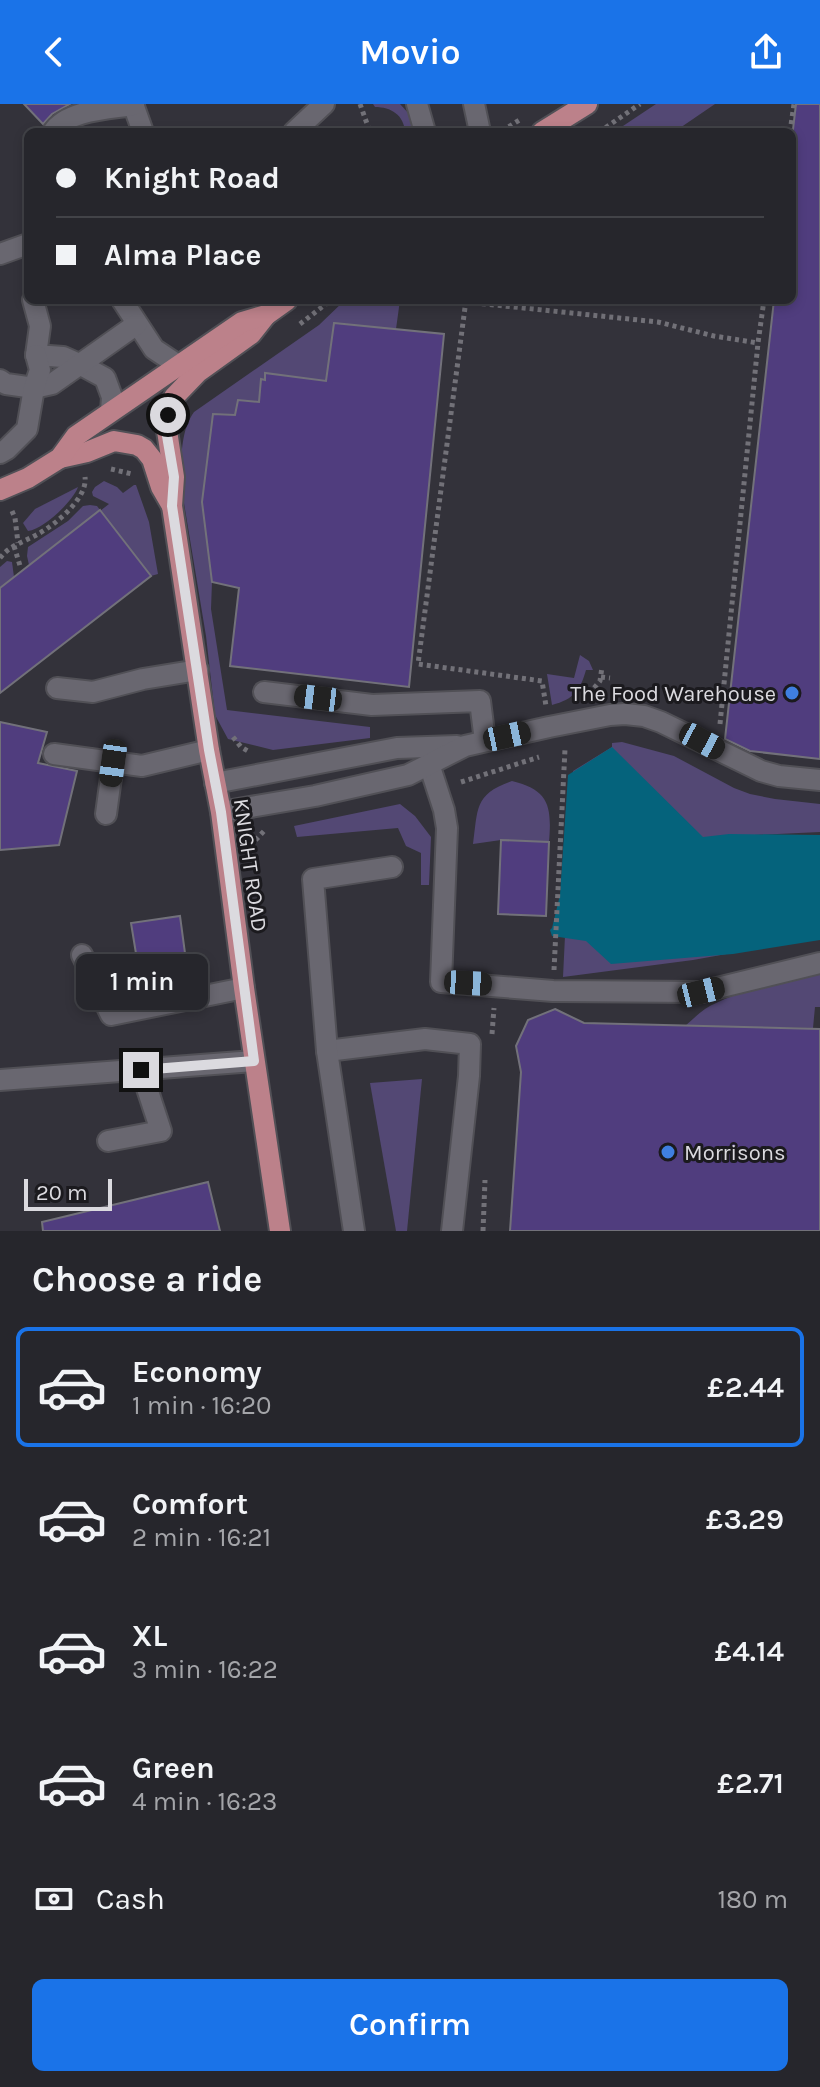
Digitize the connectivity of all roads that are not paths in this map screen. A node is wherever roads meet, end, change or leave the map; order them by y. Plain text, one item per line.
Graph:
1 (134, 104) edge
2 (324, 104) edge
3 (417, 104) edge
4 (474, 104) edge
5 (587, 104) edge
6 (56, 128) edge
7 (142, 128) edge
8 (298, 128) edge
9 (424, 128) edge
10 (479, 128) edge
11 (548, 128) edge
12 (24, 245) edge
13 (0, 254) edge
14 (34, 304) edge
15 (124, 304) edge
16 (281, 304) edge
17 (266, 315) junction
18 (137, 324) junction
19 (36, 355) junction
20 (81, 365) junction
21 (178, 365) junction
22 (0, 380) edge
23 (34, 388) junction
24 (111, 411) junction
25 (0, 453) edge
26 (60, 458) junction
27 (0, 490) edge
28 (172, 506) junction
29 (198, 670) junction
30 (57, 688) dead end
31 (264, 692) dead end
32 (475, 743) junction
33 (209, 750) junction
34 (54, 754) dead end
35 (113, 763) junction
36 (429, 764) junction
37 (820, 780) edge
38 (215, 783) junction
39 (221, 812) junction
40 (106, 814) dead end
41 (392, 867) dead end
42 (82, 955) dead end
43 (820, 963) edge
44 (244, 988) junction
45 (327, 1051) junction
46 (254, 1061) junction
47 (141, 1070) junction
48 (0, 1080) edge
49 (108, 1141) dead end
50 (280, 1231) edge
51 (354, 1231) edge
52 (452, 1231) edge

1 - 6 street
1 - 7 street
2 - 8 street
3 - 9 street
4 - 10 street
5 - 11 main road
12 - 13 street
14 - 19 street
15 - 18 street
16 - 17 main road
17 - 21 main road
17 - 28 main road, KNIGHT ROAD
18 - 20 street
18 - 21 street
19 - 20 street
19 - 23 street
20 - 23 street
20 - 24 street
21 - 24 main road
22 - 23 street
23 - 25 street
24 - 26 main road
26 - 27 main road
26 - 28 main road, KNIGHT ROAD
28 - 29 main road, KNIGHT ROAD
29 - 30 street
29 - 33 main road, KNIGHT ROAD
31 - 32 street
32 - 36 street
32 - 37 street
32 - 38 street
33 - 35 street
33 - 38 main road, KNIGHT ROAD
34 - 35 street
35 - 40 street
36 - 39 street
36 - 43 street
38 - 39 main road, KNIGHT ROAD
39 - 44 main road, KNIGHT ROAD
41 - 45 street
42 - 44 street
44 - 46 main road, KNIGHT ROAD
45 - 51 street
45 - 52 street
46 - 47 street
46 - 50 main road, KNIGHT ROAD
47 - 48 street
47 - 49 street

